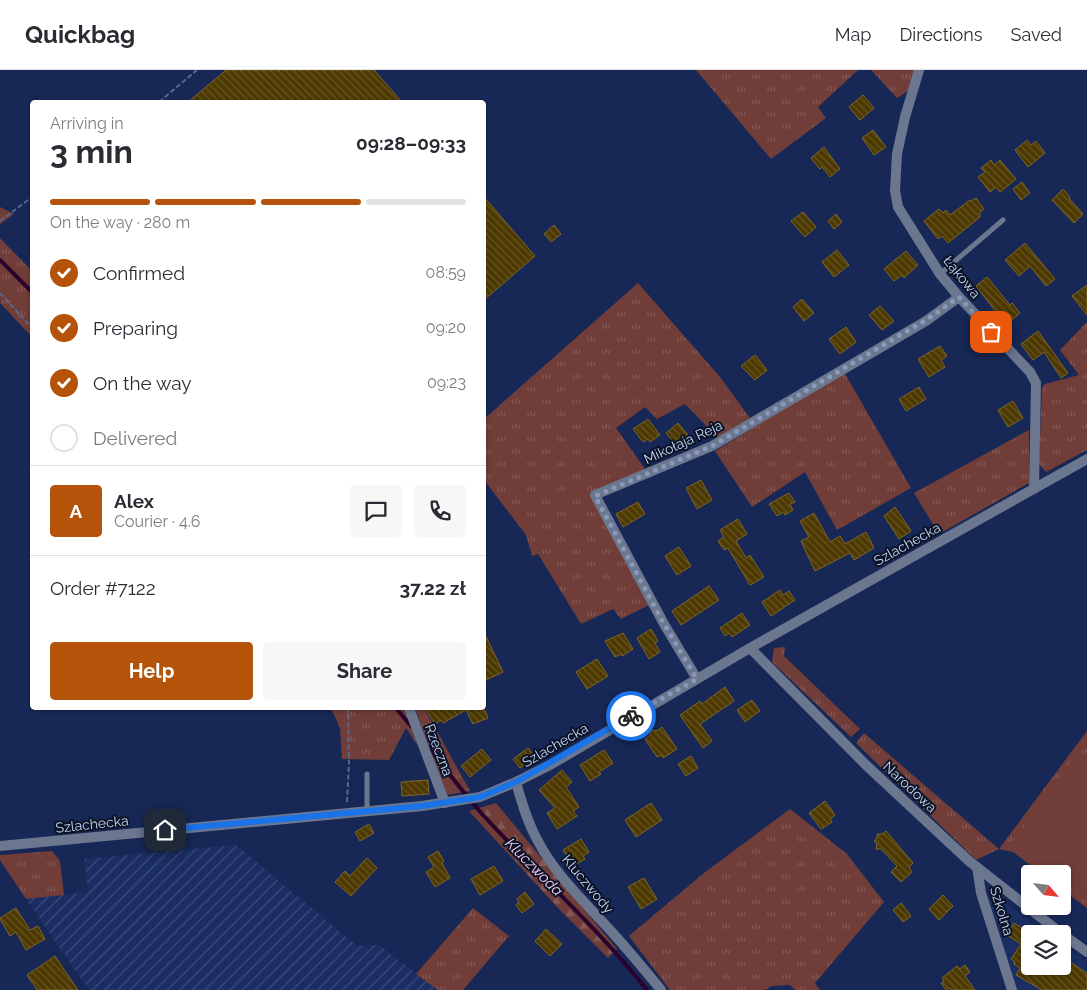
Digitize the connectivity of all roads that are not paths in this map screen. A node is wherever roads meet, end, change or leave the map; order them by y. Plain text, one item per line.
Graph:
1 (919, 70) edge
2 (1004, 220) dead end
3 (940, 274) junction
4 (959, 297) junction
5 (1087, 459) edge
6 (1034, 488) junction
7 (750, 648) junction
8 (697, 679) junction
9 (410, 710) edge
10 (367, 774) dead end
11 (516, 782) junction
12 (449, 802) junction
13 (368, 811) junction
14 (0, 846) edge
15 (977, 867) junction
16 (1051, 925) edge
17 (1071, 940) edge
18 (1087, 952) edge
19 (662, 990) edge
20 (1012, 990) edge

1 - 3 street, Łąkowa
2 - 3 lane
3 - 4 street, Łąkowa
4 - 6 street, Łąkowa
4 - 8 street, Mikołaja Reja
5 - 6 street, Szlachecka
6 - 7 street, Szlachecka
7 - 8 street, Szlachecka
7 - 15 street, Narodowa
8 - 11 street, Szlachecka
9 - 12 street, Rzeczna
10 - 13 lane
11 - 12 street, Szlachecka
11 - 19 street, Kluczwody
12 - 13 street, Szlachecka
13 - 14 street, Szlachecka
15 - 16 street, Narodowa
15 - 20 street, Szkolna
17 - 18 street, Narodowa

